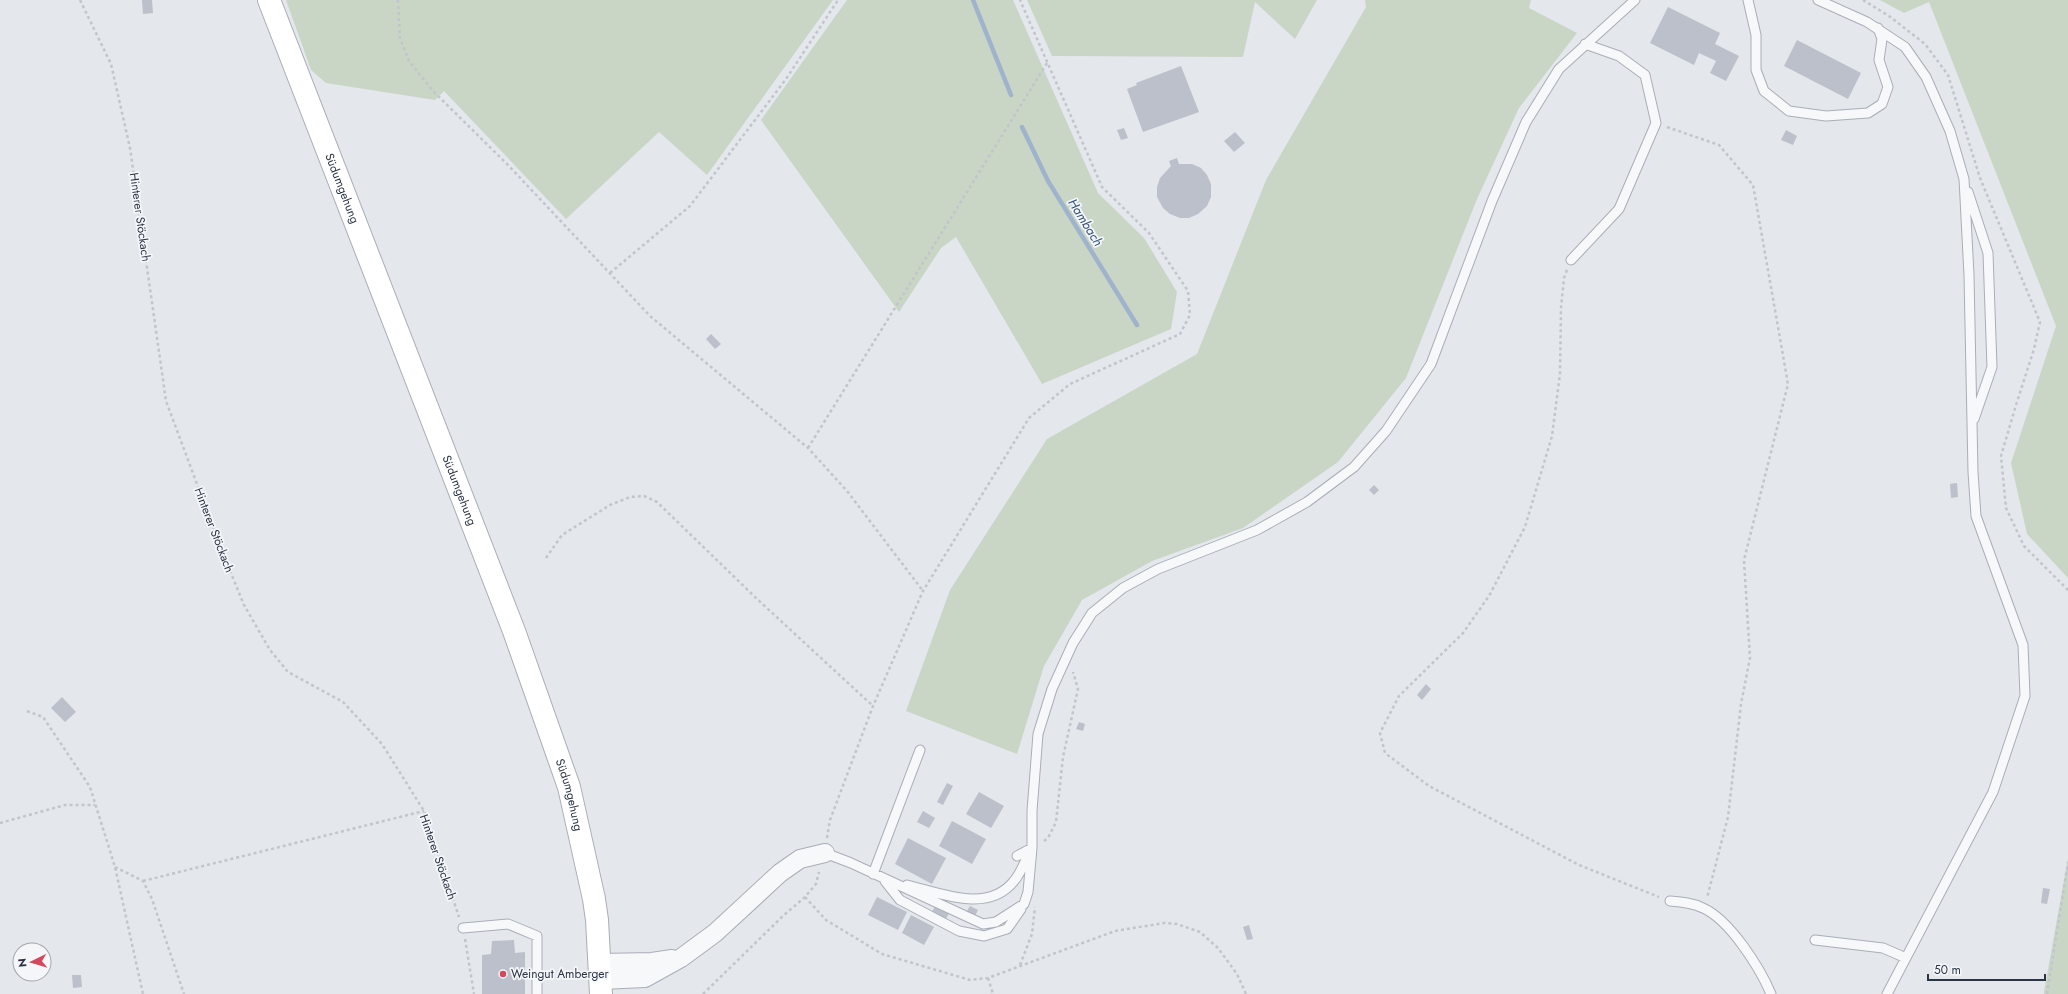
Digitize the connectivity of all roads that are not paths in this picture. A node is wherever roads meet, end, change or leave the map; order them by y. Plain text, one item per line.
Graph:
1 (269, 0) edge
2 (1635, 0) edge
3 (1748, 0) edge
4 (1818, 0) edge
5 (1878, 28) junction
6 (1585, 44) junction
7 (1964, 179) junction
8 (1571, 260) road end
9 (1972, 426) junction
10 (920, 750) dead end
11 (1032, 848) junction
12 (824, 853) joint
13 (1017, 856) dead end
14 (873, 874) junction
15 (884, 879) junction
16 (1670, 901) road end
17 (1024, 904) junction
18 (463, 928) road end
19 (1815, 940) dead end
20 (681, 958) junction
21 (1906, 958) junction
22 (645, 978) junction
23 (601, 979) edge
24 (537, 994) edge
25 (632, 994) edge
26 (1771, 994) edge
27 (1887, 994) edge

1 - 23 main road, Südumgehung
2 - 6 lane
3 - 5 lane
4 - 5 lane
5 - 7 lane
6 - 8 lane
6 - 11 lane
7 - 9 lane
7 - 9 lane
9 - 21 lane
10 - 14 lane
11 - 13 lane
11 - 15 lane
11 - 17 lane
12 - 14 lane
12 - 20 street
14 - 15 lane
15 - 17 lane
15 - 17 lane
16 - 26 lane
18 - 24 lane
19 - 21 lane
20 - 22 street
20 - 23 street
21 - 27 lane
22 - 23 street
22 - 25 street

